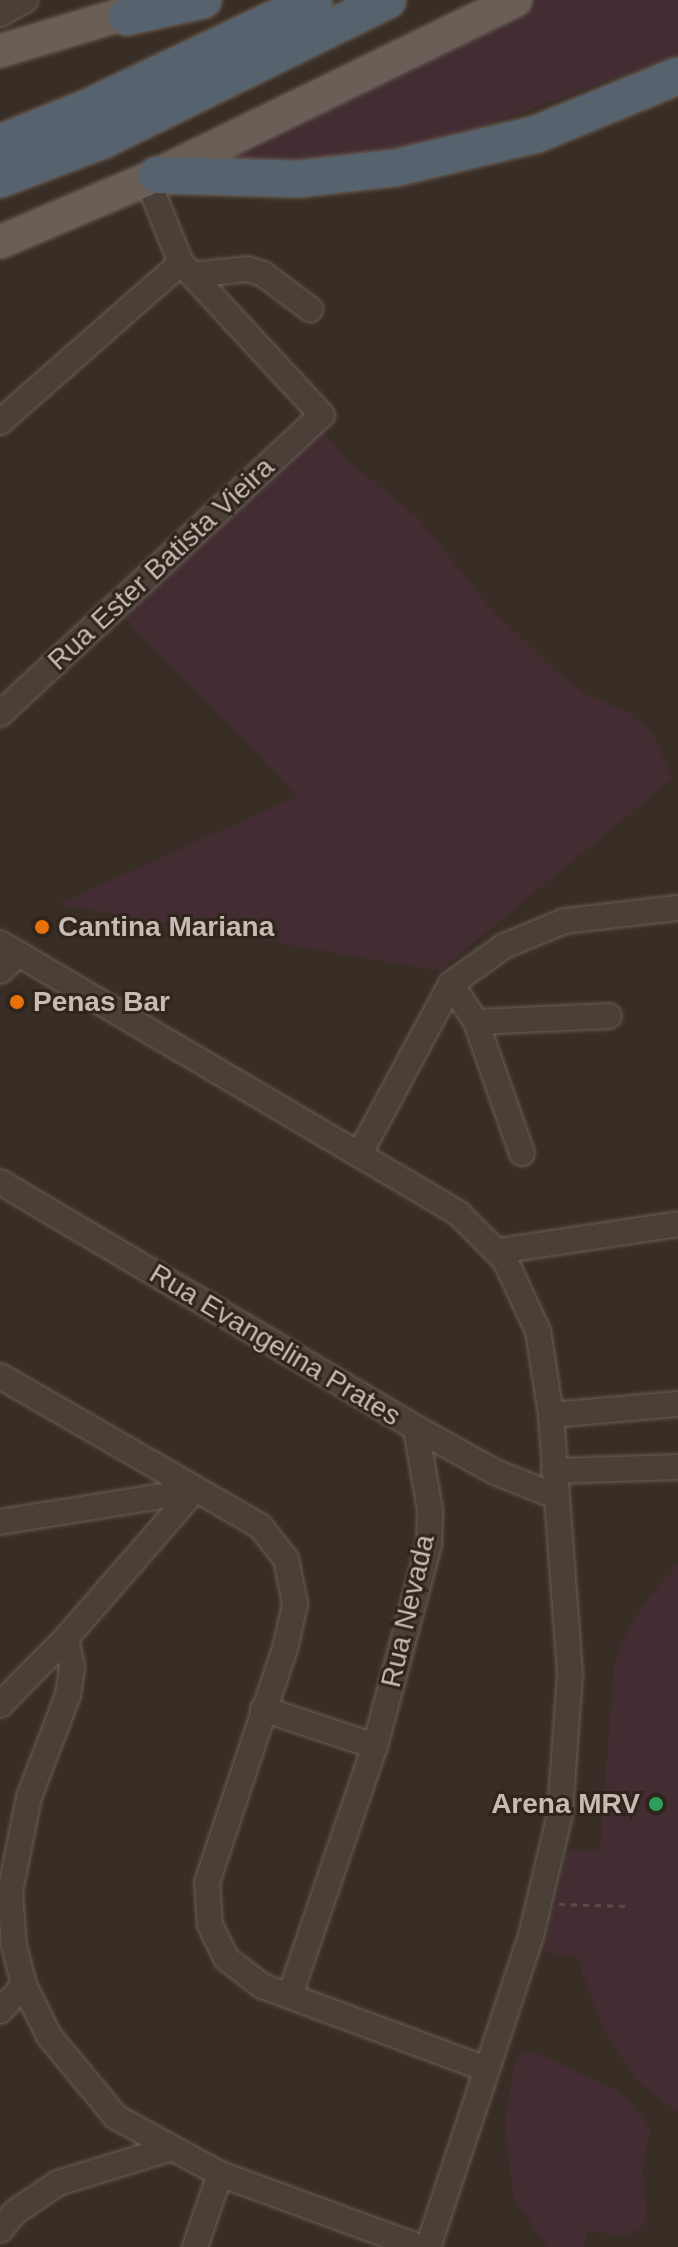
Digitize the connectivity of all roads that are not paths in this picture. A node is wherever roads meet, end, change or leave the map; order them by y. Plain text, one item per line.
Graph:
1 (25, 0) edge
2 (164, 0) edge
3 (203, 0) edge
4 (314, 0) edge
5 (387, 0) edge
6 (516, 0) edge
7 (0, 14) edge
8 (127, 17) junction
9 (0, 51) edge
10 (678, 76) edge
11 (0, 143) edge
12 (0, 179) edge
13 (152, 182) junction
14 (0, 242) edge
15 (0, 256) edge
16 (186, 269) junction
17 (310, 309) dead end
18 (0, 422) edge
19 (0, 714) edge
20 (678, 908) edge
21 (10, 949) edge
22 (0, 971) edge
23 (451, 984) junction
24 (609, 1016) dead end
25 (476, 1022) junction
26 (360, 1153) junction
27 (522, 1153) dead end
28 (0, 1182) edge
29 (678, 1224) edge
30 (498, 1251) junction
31 (0, 1376) edge
32 (678, 1404) edge
33 (551, 1415) junction
34 (416, 1428) junction
35 (678, 1467) edge
36 (554, 1471) junction
37 (194, 1491) junction
38 (555, 1496) junction
39 (0, 1522) edge
40 (66, 1638) junction
41 (0, 1705) edge
42 (263, 1709) junction
43 (375, 1746) junction
44 (24, 1985) junction
45 (290, 1995) junction
46 (0, 2011) edge
47 (484, 2068) junction
48 (169, 2149) junction
49 (220, 2174) junction
50 (0, 2230) edge
51 (195, 2247) edge
52 (419, 2247) edge
53 (428, 2247) edge

1 - 7 street
2 - 8 main road
3 - 8 highway
4 - 11 highway
5 - 12 highway
6 - 13 main road
8 - 9 main road
10 - 13 highway
13 - 14 main road
13 - 15 street
13 - 16 street
16 - 17 street
16 - 18 street
16 - 19 street, Rua Ester Batista Vieira
20 - 23 street
21 - 22 street
21 - 26 street
23 - 25 street
23 - 26 street
24 - 25 street
25 - 27 street
26 - 30 street
28 - 34 street, Rua Evangelina Prates
29 - 30 street
30 - 33 street
31 - 37 street
32 - 33 street
33 - 36 street
34 - 38 street, Rua Evangelina Prates
34 - 43 street, Rua Nevada
35 - 36 street
36 - 38 street
37 - 39 street
37 - 40 street
37 - 42 street
38 - 47 street
40 - 41 street
40 - 44 street
42 - 43 street
42 - 45 street
43 - 45 street, Rua Nevada
44 - 46 street
44 - 48 street
45 - 47 street
47 - 53 street
48 - 49 street
48 - 50 street
49 - 51 street
49 - 52 street

